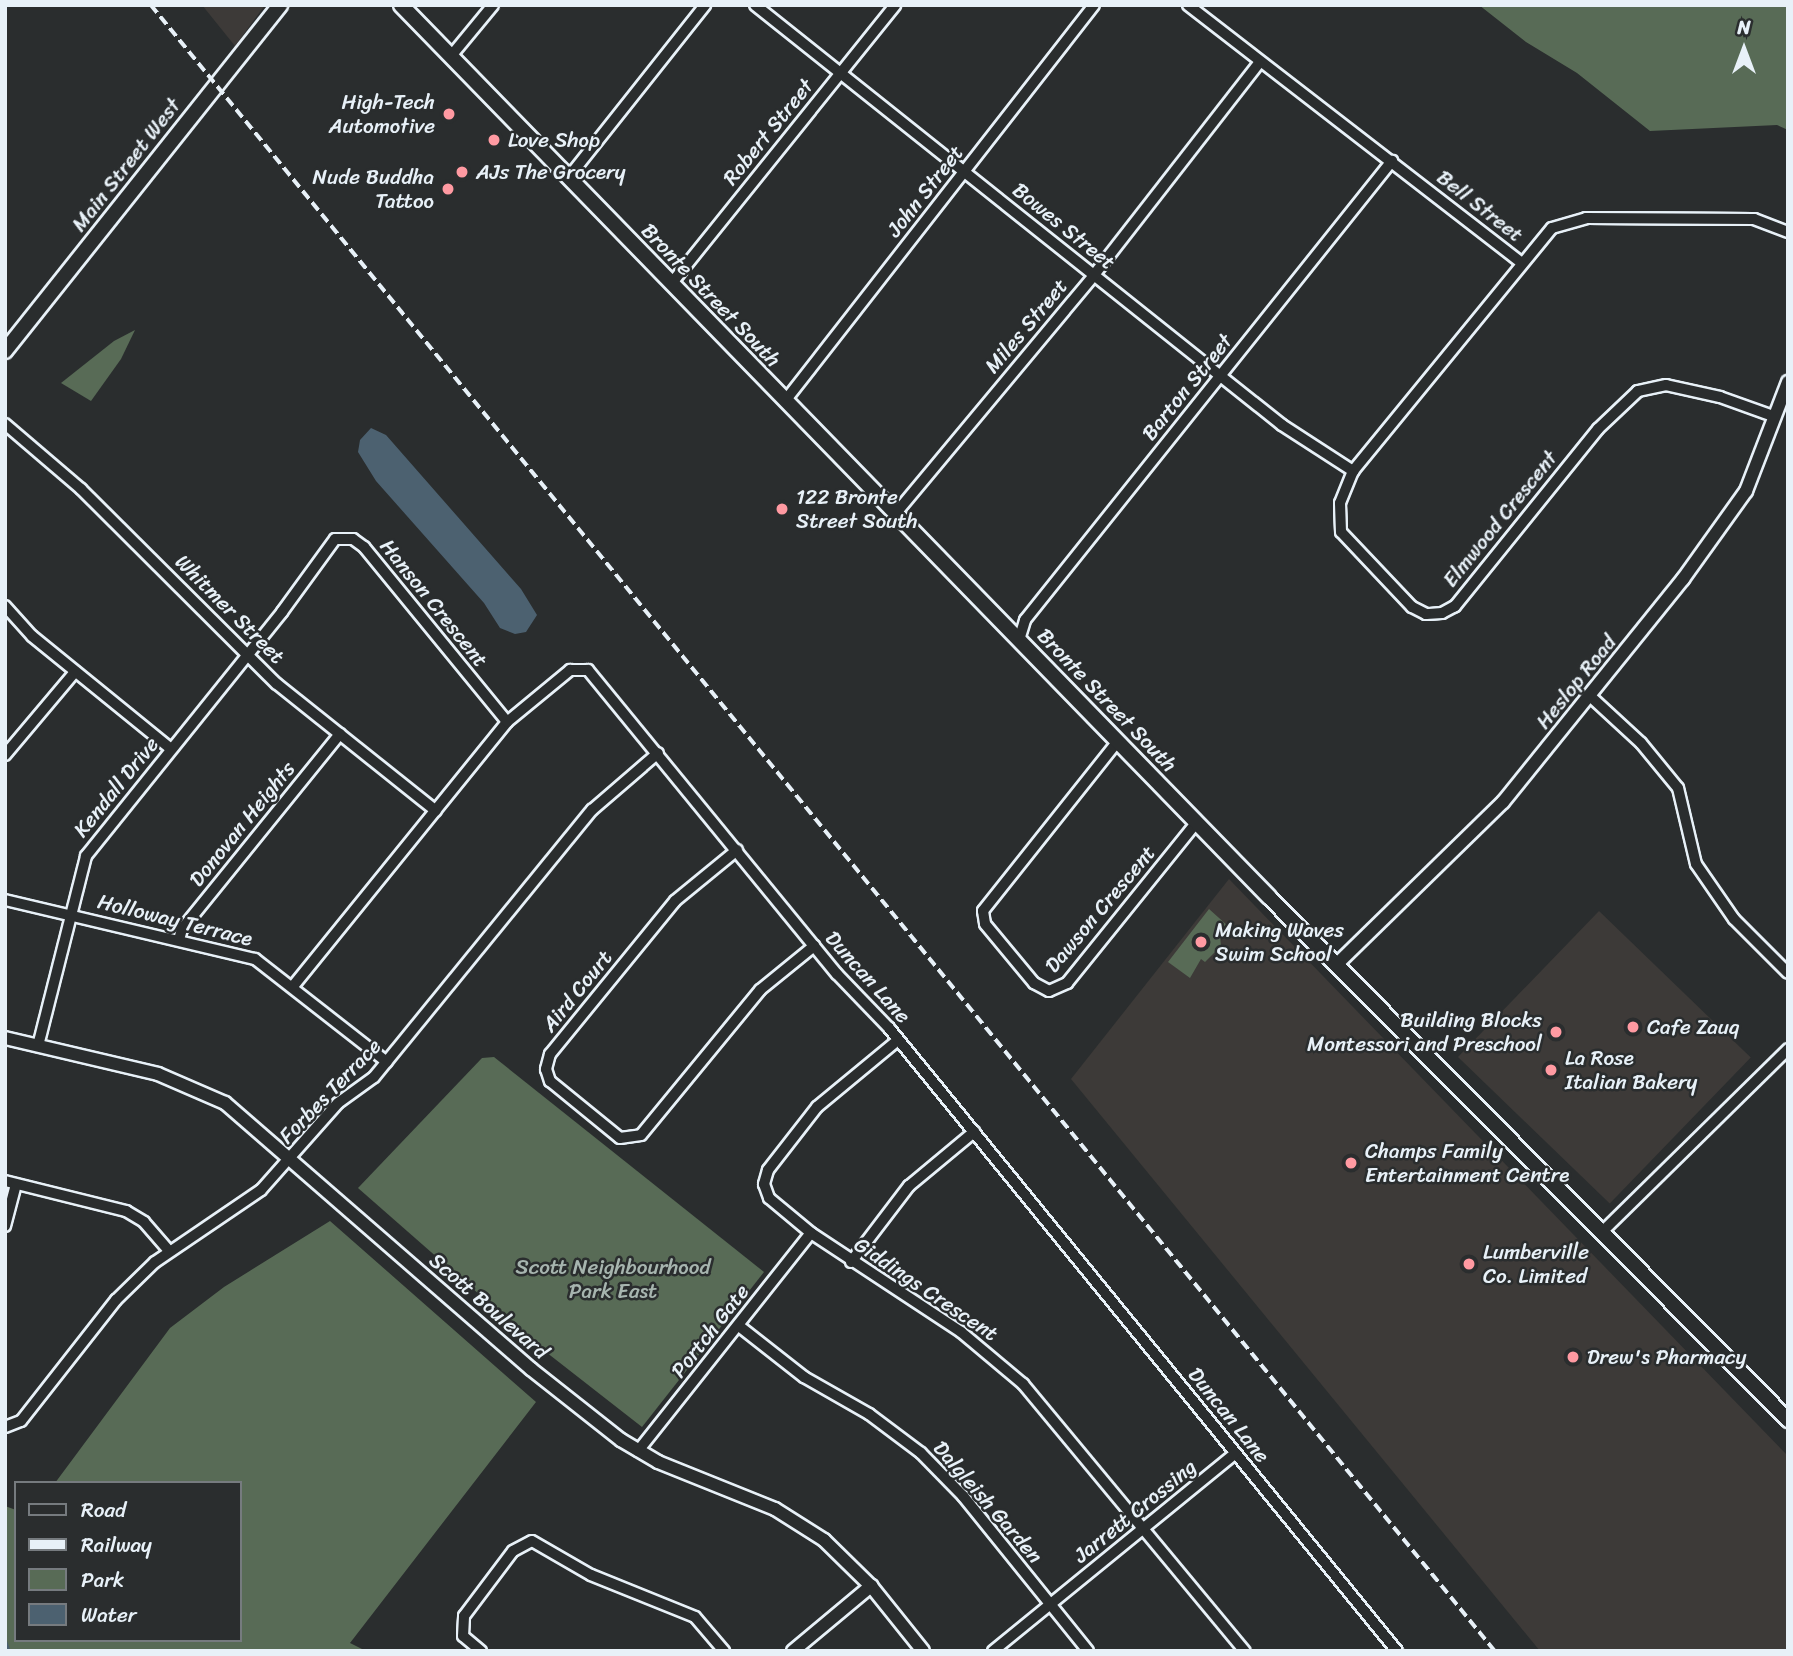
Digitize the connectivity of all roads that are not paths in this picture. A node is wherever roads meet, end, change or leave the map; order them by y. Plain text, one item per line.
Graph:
1 (280, 5) edge
2 (401, 5) edge
3 (494, 5) edge
4 (705, 5) edge
5 (755, 5) edge
6 (895, 5) edge
7 (1094, 5) edge
8 (1188, 5) edge
9 (451, 56) junction
10 (1260, 62) junction
11 (840, 73) junction
12 (1392, 161) junction
13 (964, 172) junction
14 (568, 178) junction
15 (1788, 232) edge
16 (1521, 262) junction
17 (1094, 275) junction
18 (671, 284) junction
19 (5, 351) edge
20 (1221, 376) junction
21 (1788, 382) edge
22 (785, 401) junction
23 (1773, 416) junction
24 (5, 425) edge
25 (1353, 471) junction
26 (896, 513) junction
27 (5, 606) edge
28 (1019, 640) junction
29 (248, 655) junction
30 (75, 672) junction
31 (1590, 696) junction
32 (508, 722) junction
33 (340, 734) junction
34 (1118, 741) junction
35 (171, 749) junction
36 (658, 753) junction
37 (5, 755) edge
38 (436, 811) junction
39 (1197, 822) junction
40 (737, 850) junction
41 (5, 900) edge
42 (68, 914) junction
43 (179, 940) junction
44 (814, 946) junction
45 (1336, 965) junction
46 (1788, 973) edge
47 (294, 985) junction
48 (5, 1038) edge
49 (898, 1040) junction
50 (38, 1046) junction
51 (1788, 1049) edge
52 (387, 1062) junction
53 (974, 1132) junction
54 (291, 1158) junction
55 (5, 1181) edge
56 (16, 1184) junction
57 (5, 1226) edge
58 (1602, 1232) junction
59 (811, 1233) junction
60 (169, 1251) junction
61 (851, 1262) junction
62 (739, 1326) junction
63 (1788, 1420) edge
64 (5, 1427) edge
65 (638, 1451) junction
66 (1236, 1453) junction
67 (1144, 1528) junction
68 (871, 1586) junction
69 (1050, 1604) junction
70 (481, 1651) edge
71 (724, 1651) edge
72 (793, 1651) edge
73 (923, 1651) edge
74 (993, 1651) edge
75 (1088, 1651) edge
76 (1245, 1651) edge
77 (1397, 1651) edge

1 - 19 main road, Main Street West
2 - 9 main road, Bronte Street South
3 - 9 street
4 - 14 street
5 - 11 street, Bowes Street
6 - 11 street, Robert Street
7 - 13 street, John Street
8 - 10 street, Bell Street
9 - 14 main road, Bronte Street South
10 - 12 street, Bell Street
10 - 17 street, Miles Street
11 - 13 street, Bowes Street
11 - 18 street, Robert Street
12 - 16 street, Bell Street
12 - 20 street, Barton Street
13 - 17 street, Bowes Street
13 - 22 street, John Street
14 - 18 main road, Bronte Street South
15 - 16 street, Bell Street
16 - 25 street, Elmwood Crescent
17 - 20 street, Bowes Street
17 - 26 street, Miles Street
18 - 22 main road, Bronte Street South
20 - 25 street, Bowes Street
20 - 28 street, Barton Street
21 - 23 street, Heslop Road
22 - 26 main road, Bronte Street South
23 - 25 street, Elmwood Crescent
23 - 31 street, Heslop Road
24 - 29 street, Whitmer Street
26 - 28 main road, Bronte Street South
27 - 30 street
28 - 34 main road, Bronte Street South
29 - 32 street, Hanson Crescent
29 - 33 street, Whitmer Street
29 - 35 street, Kendall Drive
30 - 35 street
30 - 37 street
31 - 45 street, Heslop Road
31 - 46 street
32 - 36 street, Duncan Lane
32 - 38 street, Duncan Lane
33 - 38 street, Whitmer Street
33 - 43 street, Donovan Heights
34 - 39 main road, Bronte Street South
34 - 39 street, Dawson Crescent
35 - 42 street, Kendall Drive
36 - 40 street, Duncan Lane
36 - 52 street, Forbes Terrace
38 - 47 street, Duncan Lane
39 - 45 main road, Bronte Street South
40 - 44 street, Duncan Lane
40 - 44 street, Aird Court
41 - 42 street, Holloway Terrace
42 - 43 street, Holloway Terrace
42 - 50 street, Kendall Drive
43 - 47 street, Holloway Terrace
44 - 49 street, Duncan Lane
45 - 58 main road, Bronte Street South
47 - 52 street, Holloway Terrace
48 - 50 street, Scott Boulevard
49 - 53 street, Duncan Lane
49 - 59 street, Giddings Crescent
50 - 54 street, Scott Boulevard
51 - 58 street
52 - 54 street, Forbes Terrace
53 - 61 street
53 - 66 street, Duncan Lane
54 - 60 street, Forbes Terrace
54 - 65 street, Scott Boulevard
55 - 56 street
56 - 57 street
56 - 60 street
58 - 63 main road, Bronte Street South
59 - 61 street, Giddings Crescent
59 - 62 street, Portch Gate
60 - 64 street, Forbes Terrace
61 - 67 street, Giddings Crescent
62 - 65 street, Portch Gate
62 - 69 street, Dalgleish Garden
65 - 68 street, Scott Boulevard
66 - 67 street, Jarrett Crossing
66 - 77 street, Duncan Lane
67 - 69 street, Jarrett Crossing
67 - 76 street, Giddings Crescent
68 - 72 street
68 - 73 street, Scott Boulevard
69 - 74 street, Jarrett Crossing
69 - 75 street, Dalgleish Garden
70 - 71 street

